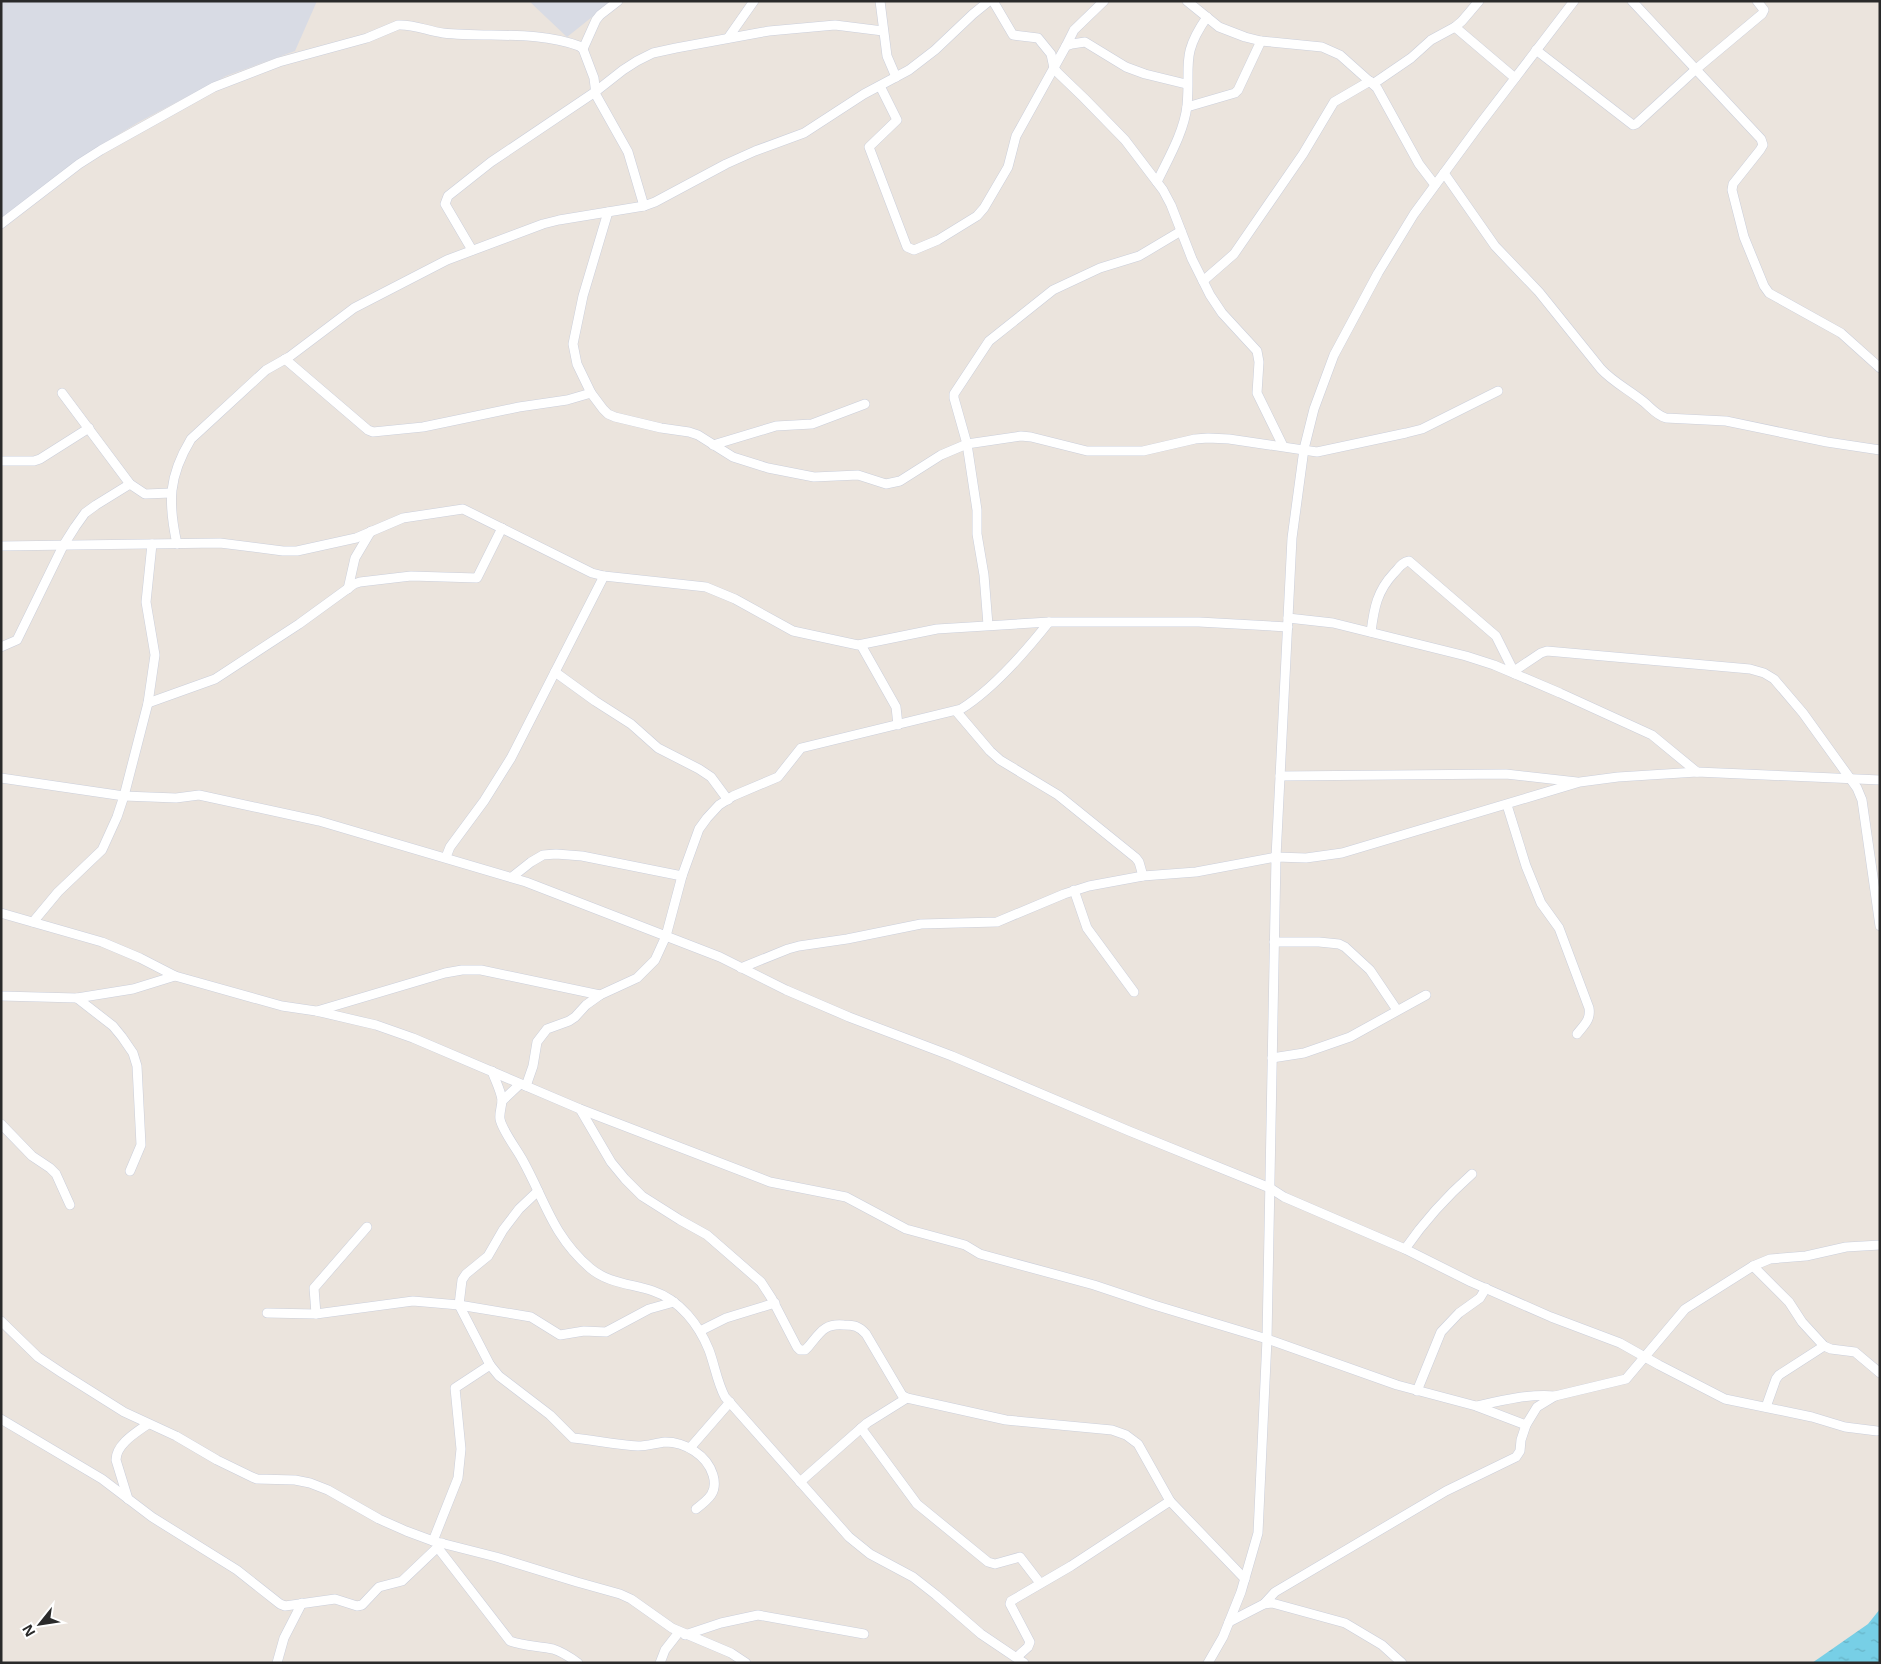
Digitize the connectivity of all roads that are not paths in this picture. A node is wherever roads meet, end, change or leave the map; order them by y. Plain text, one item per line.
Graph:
1 (618, 1) edge
2 (754, 1) edge
3 (880, 1) edge
4 (989, 1) edge
5 (993, 1) edge
6 (1104, 1) edge
7 (1187, 1) edge
8 (1479, 1) edge
9 (1574, 1) edge
10 (1632, 1) edge
11 (1757, 1) edge
12 (1208, 18) junction
13 (1083, 21) junction
14 (1455, 27) junction
15 (883, 31) junction
16 (728, 38) junction
17 (1085, 42) junction
18 (1262, 42) junction
19 (1066, 46) junction
20 (584, 49) junction
21 (1536, 50) junction
22 (1054, 68) junction
23 (1695, 70) junction
24 (896, 77) junction
25 (1515, 78) junction
26 (1372, 82) junction
27 (1186, 84) junction
28 (880, 86) junction
29 (595, 92) junction
30 (1187, 107) junction
31 (1444, 173) junction
32 (1157, 182) junction
33 (1435, 185) junction
34 (644, 206) junction
35 (608, 212) junction
36 (1, 224) edge
37 (1181, 231) junction
38 (472, 250) junction
39 (1203, 281) junction
40 (285, 360) junction
41 (1880, 368) edge
42 (1498, 392) dead end
43 (62, 393) dead end
44 (591, 393) junction
45 (865, 404) dead end
46 (89, 428) junction
47 (967, 444) junction
48 (713, 445) junction
49 (1283, 446) junction
50 (1304, 449) junction
51 (1880, 450) edge
52 (1, 461) edge
53 (130, 484) junction
54 (171, 493) junction
55 (502, 528) junction
56 (371, 531) junction
57 (152, 544) junction
58 (178, 544) junction
59 (1, 546) edge
60 (63, 546) junction
61 (604, 576) junction
62 (348, 589) junction
63 (1049, 622) junction
64 (1288, 622) junction
65 (988, 625) junction
66 (1371, 632) junction
67 (861, 645) junction
68 (1, 647) edge
69 (555, 672) junction
70 (1515, 672) junction
71 (148, 703) junction
72 (956, 711) junction
73 (898, 724) junction
74 (1697, 772) junction
75 (1280, 776) junction
76 (1, 778) edge
77 (1851, 778) junction
78 (1880, 780) edge
79 (1580, 782) junction
80 (124, 796) junction
81 (728, 800) junction
82 (1507, 805) junction
83 (1276, 856) junction
84 (446, 857) junction
85 (682, 876) junction
86 (1143, 876) junction
87 (512, 877) junction
88 (1074, 890) junction
89 (1, 913) edge
90 (33, 922) junction
91 (1880, 926) edge
92 (666, 936) junction
93 (1274, 942) junction
94 (741, 968) junction
95 (175, 976) junction
96 (1134, 992) dead end
97 (1426, 995) dead end
98 (1, 996) edge
99 (600, 996) junction
100 (77, 998) junction
101 (1397, 1010) junction
102 (316, 1011) junction
103 (1577, 1034) dead end
104 (1272, 1058) junction
105 (492, 1072) junction
106 (523, 1085) junction
107 (502, 1101) junction
108 (580, 1108) junction
109 (1, 1124) edge
110 (130, 1171) dead end
111 (1472, 1174) dead end
112 (1270, 1188) junction
113 (538, 1191) junction
114 (70, 1205) dead end
115 (368, 1227) dead end
116 (1880, 1245) edge
117 (1405, 1249) junction
118 (1753, 1266) junction
119 (1486, 1288) junction
120 (674, 1302) junction
121 (775, 1303) junction
122 (459, 1305) junction
123 (267, 1313) dead end
124 (316, 1314) junction
125 (1, 1321) edge
126 (700, 1331) junction
127 (1267, 1339) junction
128 (1824, 1346) junction
129 (1644, 1357) junction
130 (490, 1365) junction
131 (1880, 1372) edge
132 (1417, 1391) junction
133 (1555, 1396) junction
134 (907, 1398) junction
135 (730, 1402) junction
136 (1476, 1406) junction
137 (1766, 1407) junction
138 (1, 1419) edge
139 (148, 1424) junction
140 (1526, 1425) junction
141 (861, 1428) junction
142 (1878, 1431) dead end
143 (690, 1448) junction
144 (800, 1482) junction
145 (128, 1499) junction
146 (1170, 1501) junction
147 (696, 1509) dead end
148 (438, 1544) junction
149 (1245, 1579) junction
150 (1040, 1583) junction
151 (302, 1603) junction
152 (1264, 1604) junction
153 (1229, 1622) junction
154 (682, 1634) junction
155 (864, 1634) dead end
156 (1021, 1660) edge
157 (277, 1663) edge
158 (578, 1663) edge
159 (660, 1663) edge
160 (746, 1663) edge
161 (1208, 1663) edge
162 (1402, 1663) edge

1 - 20 street
2 - 16 street
3 - 15 street
4 - 24 street
5 - 22 street
6 - 13 street
7 - 12 street
8 - 14 street
9 - 21 street
10 - 23 street
11 - 23 street
12 - 18 street
12 - 27 street
13 - 17 street
13 - 19 street
14 - 25 street
14 - 26 street
15 - 16 street
15 - 24 street
16 - 29 street
17 - 19 street
17 - 27 street
18 - 26 street
18 - 30 street
19 - 22 street
20 - 29 street
20 - 36 street
21 - 23 street
21 - 25 street
22 - 28 street
22 - 32 street
23 - 41 street
24 - 28 street
25 - 31 street
26 - 33 street
26 - 39 street
27 - 30 street
28 - 34 street
29 - 34 street
29 - 38 street
30 - 32 street
31 - 33 street
31 - 51 street
32 - 37 street
33 - 50 street
34 - 35 street
35 - 38 street
35 - 44 street
37 - 39 street
37 - 47 street
38 - 40 street
39 - 49 street
40 - 44 street
40 - 54 street
42 - 50 street
43 - 46 street
44 - 48 street
45 - 48 street
46 - 52 street
46 - 53 street
47 - 48 street
47 - 49 street
47 - 65 street
49 - 50 street
50 - 64 street
53 - 54 street
53 - 60 street
54 - 58 street
55 - 56 street
55 - 61 street
55 - 62 street
56 - 58 street
56 - 62 street
57 - 58 street
57 - 60 street
57 - 71 street
59 - 60 street
60 - 68 street
61 - 67 street
61 - 69 street
62 - 71 street
63 - 64 street
63 - 65 street
63 - 72 street
64 - 66 street
64 - 75 street
65 - 67 street
66 - 70 street
66 - 70 street
67 - 73 street
69 - 81 street
69 - 84 street
70 - 74 street
70 - 77 street
71 - 80 street
72 - 73 street
72 - 86 street
73 - 81 street
74 - 77 street
74 - 79 street
75 - 79 street
75 - 83 street
76 - 80 street
77 - 78 street
77 - 91 street
79 - 82 street
80 - 84 street
80 - 90 street
81 - 85 street
82 - 83 street
82 - 103 street
83 - 86 street
83 - 93 street
84 - 87 street
85 - 87 street
85 - 92 street
86 - 88 street
87 - 92 street
88 - 94 street
88 - 96 street
89 - 90 street
90 - 95 street
92 - 94 street
92 - 99 street
93 - 101 street
93 - 104 street
94 - 112 street
95 - 100 street
95 - 102 street
97 - 101 street
98 - 100 street
99 - 102 street
99 - 106 street
100 - 110 street
101 - 104 street
102 - 105 street
104 - 112 street
105 - 106 street
105 - 107 street
106 - 107 street
106 - 108 street
107 - 113 street
108 - 121 street
108 - 127 street
109 - 114 street
111 - 117 street
112 - 117 street
112 - 127 street
113 - 120 street
113 - 122 street
115 - 124 street
116 - 118 street
117 - 119 street
118 - 128 street
118 - 129 street
119 - 129 street
119 - 132 street
120 - 122 street
120 - 126 street
121 - 126 street
121 - 134 street
122 - 124 street
122 - 130 street
123 - 124 street
125 - 139 street
126 - 135 street
127 - 132 street
127 - 149 street
128 - 131 street
128 - 137 street
129 - 133 street
129 - 137 street
130 - 143 street
130 - 148 street
132 - 136 street
133 - 136 street
133 - 140 street
134 - 141 street
134 - 146 street
135 - 143 street
135 - 144 street
136 - 140 street
137 - 142 street
138 - 145 street
139 - 145 street
139 - 148 street
140 - 152 street
141 - 144 street
141 - 150 street
143 - 147 street
144 - 156 street
145 - 151 street
146 - 149 street
146 - 150 street
148 - 151 street
148 - 154 street
148 - 158 street
149 - 153 street
150 - 156 street
151 - 157 street
152 - 153 street
152 - 162 street
153 - 161 street
154 - 155 street
154 - 159 street
154 - 160 street

